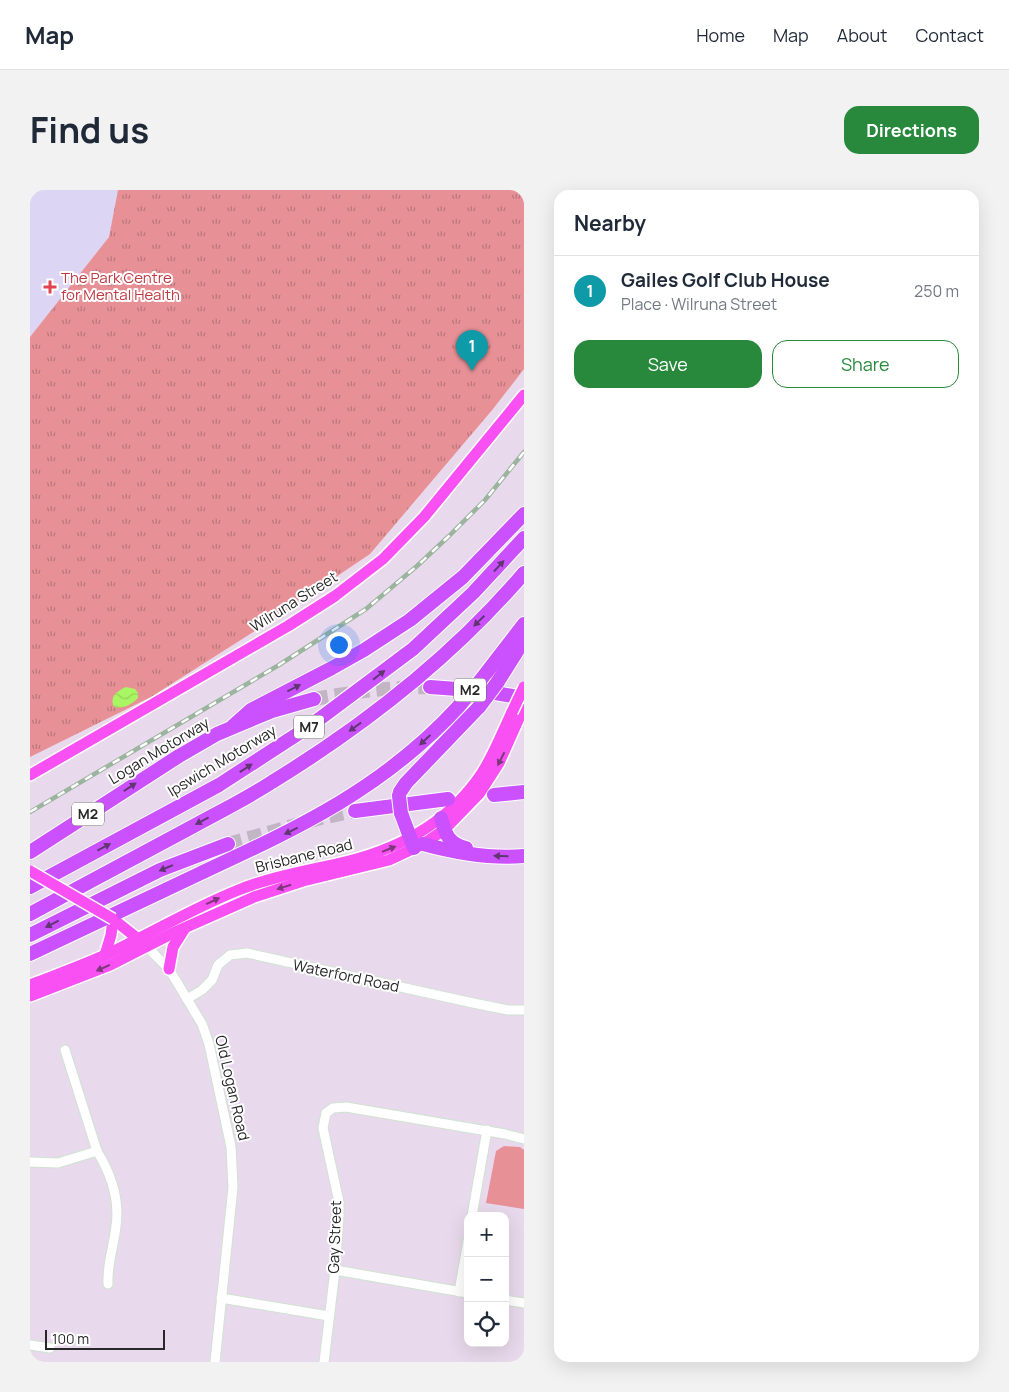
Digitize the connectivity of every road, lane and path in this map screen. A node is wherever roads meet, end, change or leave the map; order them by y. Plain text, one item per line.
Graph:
1 (524, 395) edge
2 (524, 514) edge
3 (524, 538) edge
4 (524, 573) edge
5 (524, 624) edge
6 (524, 640) edge
7 (430, 687) tunnel mouth
8 (524, 687) edge
9 (524, 698) edge
10 (314, 699) tunnel mouth
11 (519, 711) edge
12 (233, 726) junction
13 (30, 775) edge
14 (524, 792) edge
15 (494, 795) dead end
16 (448, 799) dead end
17 (355, 811) tunnel mouth
18 (443, 824) junction
19 (228, 844) tunnel mouth
20 (416, 844) junction
21 (30, 852) edge
22 (478, 855) junction
23 (524, 856) edge
24 (30, 872) edge
25 (30, 887) edge
26 (30, 914) edge
27 (115, 922) junction
28 (185, 928) junction
29 (30, 935) edge
30 (138, 938) junction
31 (147, 947) junction
32 (30, 954) edge
33 (105, 955) junction
34 (169, 969) junction
35 (30, 985) edge
36 (30, 996) edge
37 (187, 999) junction
38 (524, 1010) edge
39 (65, 1050) dead end
40 (487, 1130) junction
41 (524, 1139) edge
42 (97, 1151) junction
43 (30, 1162) edge
44 (473, 1212) edge
45 (466, 1257) edge
46 (335, 1270) junction
47 (108, 1284) dead end
48 (463, 1292) edge
49 (221, 1298) junction
50 (509, 1301) edge
51 (524, 1303) edge
52 (329, 1316) junction
53 (30, 1344) edge
54 (50, 1348) dead end
55 (214, 1362) edge
56 (324, 1362) edge

1 - 13 main road, Wilruna Street
12 -> 2 highway
25 -> 3 highway, Ipswich Motorway / M7
4 -> 26 highway, M7
5 -> 32 highway, bridge
6 - 20 highway, bridge
7 - 9 highway, M2
8 - 11 main road, Brisbane Road, bridge
10 - 12 highway, Logan Motorway / M2
11 - 18 main road, Brisbane Road
21 -> 12 highway, Logan Motorway / M2
14 - 15 highway
16 - 17 highway
18 - 20 main road, Brisbane Road
18 - 22 highway
19 -> 29 highway
20 - 22 highway
20 -> 28 main road, Brisbane Road
30 -> 20 main road, Brisbane Road
23 -> 22 highway
24 - 27 main road, Old Logan Road, bridge
27 - 30 main road, Old Logan Road
27 - 33 main road
28 - 31 main road, Brisbane Road
28 - 34 main road
30 - 31 main road, Old Logan Road
30 - 33 main road, Brisbane Road
31 - 34 street, Old Logan Road
31 -> 36 main road, Brisbane Road
33 - 35 main road, Brisbane Road
34 - 37 street, Old Logan Road
37 - 38 street, Waterford Road
37 - 49 street, Old Logan Road
39 - 42 street
40 - 41 street
40 - 44 street
40 - 46 street, Gay Street
42 - 43 street
42 - 47 street
45 - 48 street
46 - 48 street
46 - 52 street, Gay Street
49 - 52 street
49 - 55 street, Old Logan Road
50 - 51 street
52 - 56 street, Gay Street
53 - 54 street

